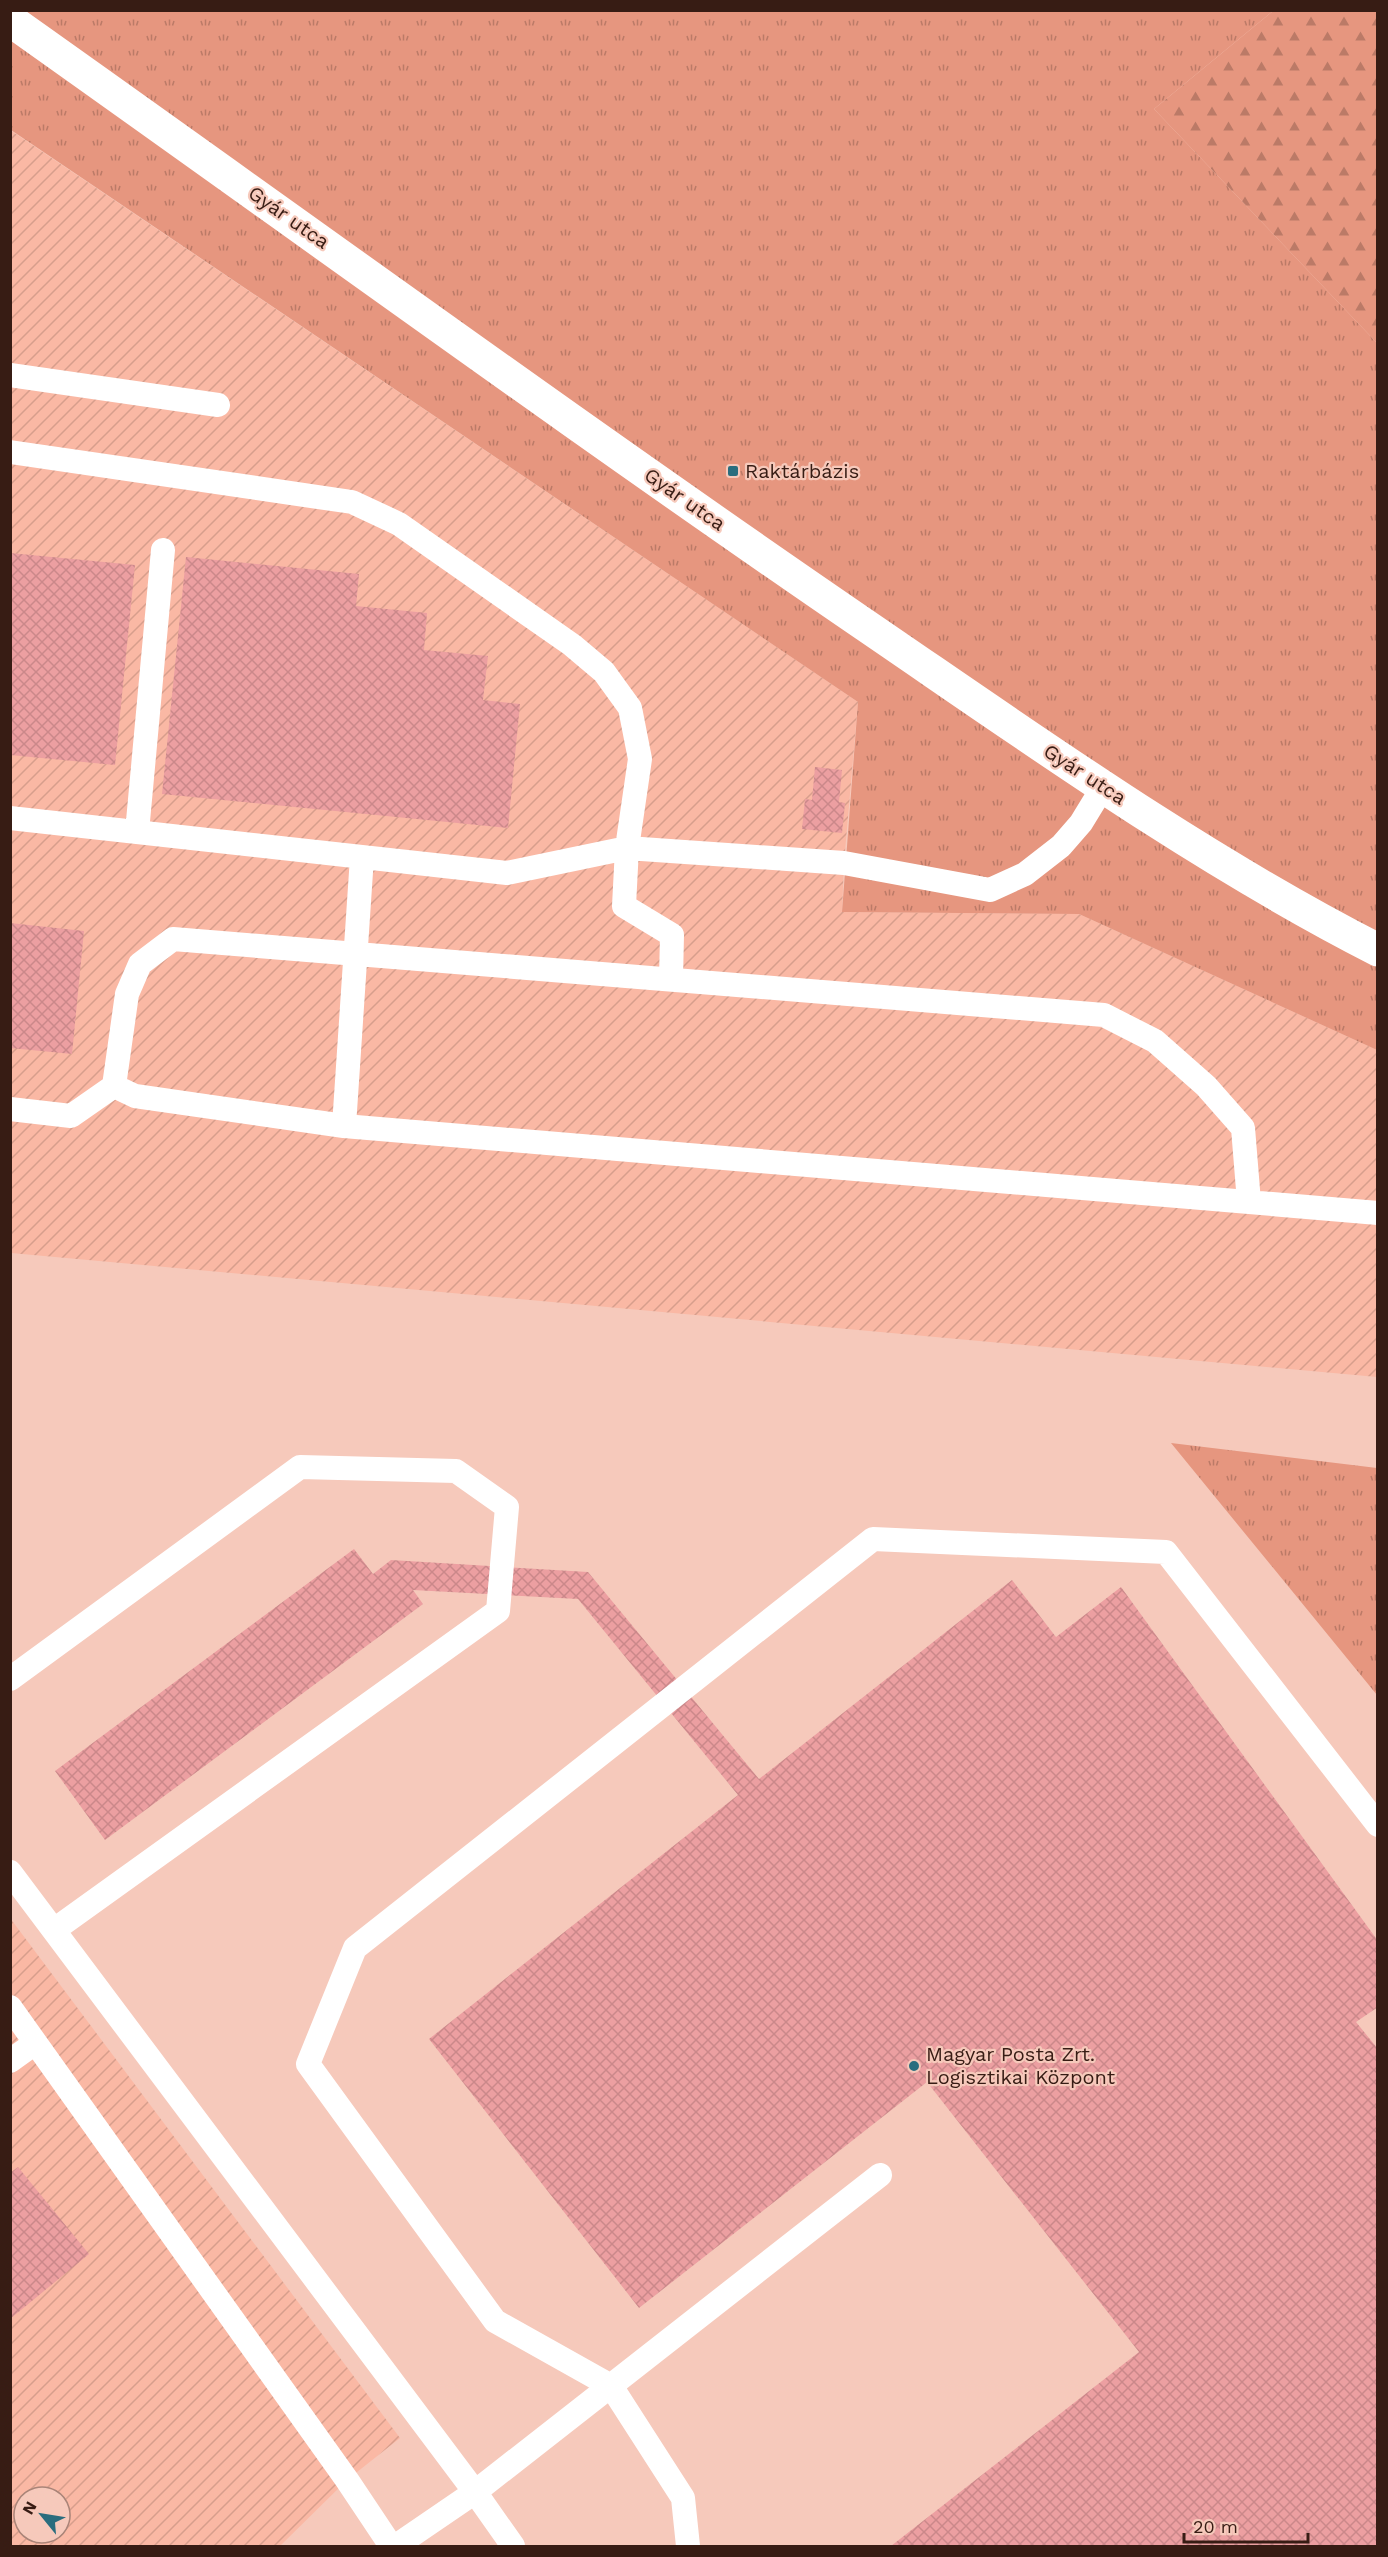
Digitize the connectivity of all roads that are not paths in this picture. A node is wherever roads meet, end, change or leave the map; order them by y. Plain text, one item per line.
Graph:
1 (10, 20) edge
2 (10, 375) edge
3 (218, 405) dead end
4 (10, 452) edge
5 (163, 550) dead end
6 (1103, 787) junction
7 (10, 818) edge
8 (137, 832) junction
9 (627, 848) junction
10 (362, 857) junction
11 (1377, 950) edge
12 (355, 954) junction
13 (672, 979) junction
14 (114, 1086) junction
15 (10, 1109) edge
16 (344, 1126) junction
17 (1249, 1202) junction
18 (1377, 1213) edge
19 (10, 1679) edge
20 (1377, 1825) edge
21 (10, 1872) edge
22 (54, 1930) junction
23 (10, 2007) edge
24 (35, 2043) junction
25 (10, 2061) edge
26 (879, 2175) dead end
27 (611, 2386) junction
28 (475, 2492) junction
29 (391, 2547) edge
30 (396, 2547) edge
31 (513, 2547) edge
32 (688, 2547) edge

1 - 6 main road, Gyár utca
2 - 3 lane
4 - 9 lane
5 - 8 lane
6 - 9 lane
6 - 11 main road, Gyár utca
7 - 8 lane
8 - 10 lane
9 - 10 lane
9 - 13 lane
10 - 12 lane
12 - 13 lane
12 - 14 lane
12 - 16 lane
13 - 17 lane
14 - 15 lane
14 - 16 lane
16 - 17 lane
17 - 18 lane
19 - 22 lane
20 - 27 lane
21 - 22 lane
22 - 28 lane
23 - 24 lane
24 - 25 lane
24 - 29 lane
26 - 27 lane
27 - 28 lane
27 - 32 lane
28 - 30 lane
28 - 31 lane

